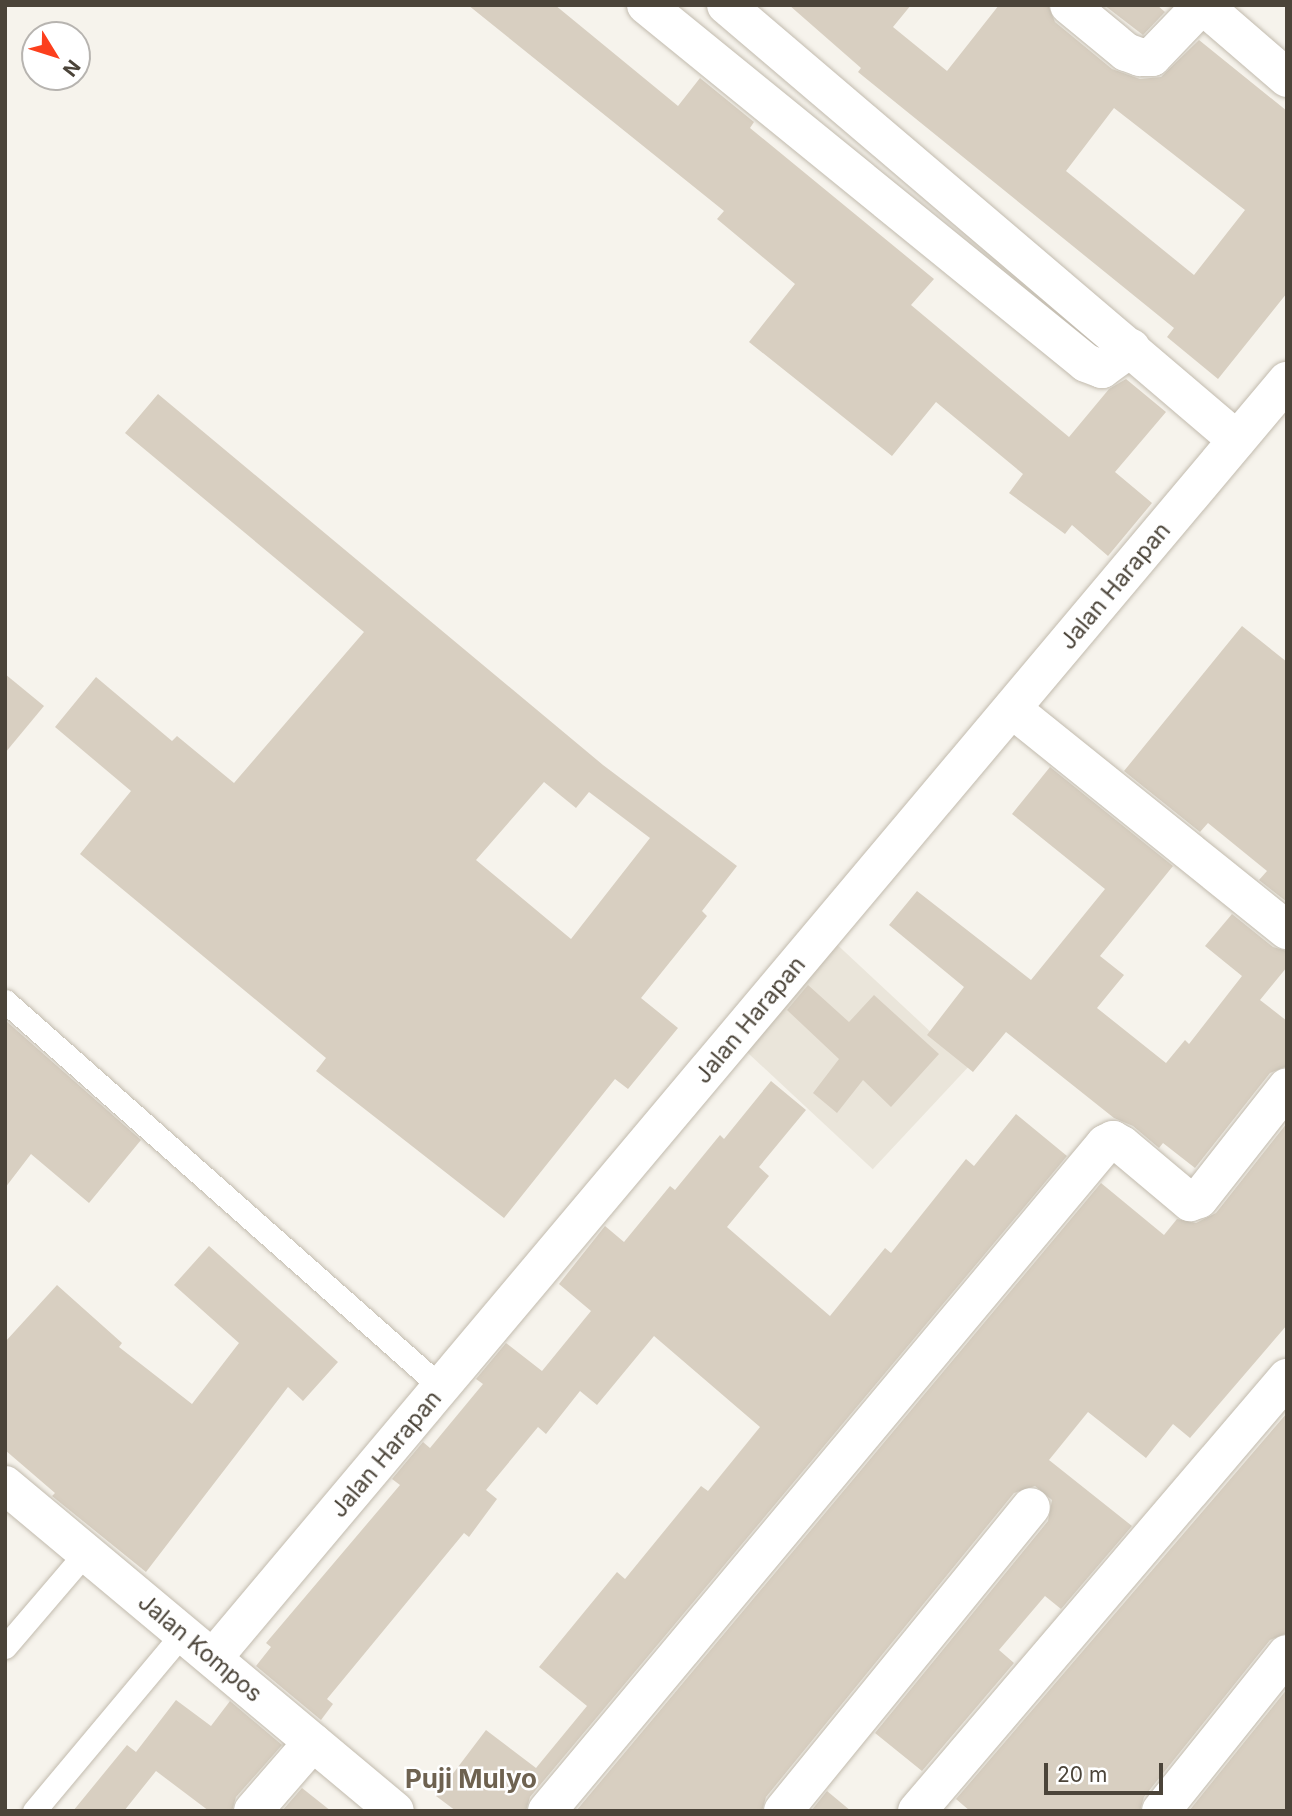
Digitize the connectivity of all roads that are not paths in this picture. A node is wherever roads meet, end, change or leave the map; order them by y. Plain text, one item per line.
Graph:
1 (646, 5) edge
2 (726, 5) edge
3 (1069, 5) edge
4 (774, 46) junction
5 (1287, 78) edge
6 (746, 88) junction
7 (1131, 348) junction
8 (1279, 405) edge
9 (1237, 440) junction
10 (1012, 709) junction
11 (1287, 930) edge
12 (5, 1001) edge
13 (1287, 1087) edge
14 (1287, 1378) edge
15 (442, 1388) junction
16 (5, 1485) edge
17 (1031, 1507) dead end
18 (86, 1552) junction
19 (183, 1633) junction
20 (5, 1647) edge
21 (1287, 1654) edge
22 (213, 1658) junction
23 (313, 1742) junction
24 (34, 1811) edge
25 (253, 1811) edge
26 (395, 1811) edge
27 (547, 1811) edge
28 (783, 1811) edge
29 (917, 1811) edge
30 (1161, 1811) edge

1 - 6 street
2 - 4 street
3 - 5 street
4 - 6 street
4 - 7 street
6 - 7 street
7 - 9 street
8 - 9 street, Jalan Harapan
9 - 10 street, Jalan Harapan
10 - 11 street
10 - 15 street, Jalan Harapan
12 - 15 lane
13 - 27 street
14 - 29 street
15 - 22 street, Jalan Harapan
16 - 18 street, Jalan Kompos
17 - 28 street
18 - 19 street, Jalan Kompos
18 - 20 lane
19 - 22 street, Jalan Kompos
19 - 24 lane
21 - 30 street
22 - 23 street, Jalan Kompos
23 - 25 street
23 - 26 street, Jalan Kompos

